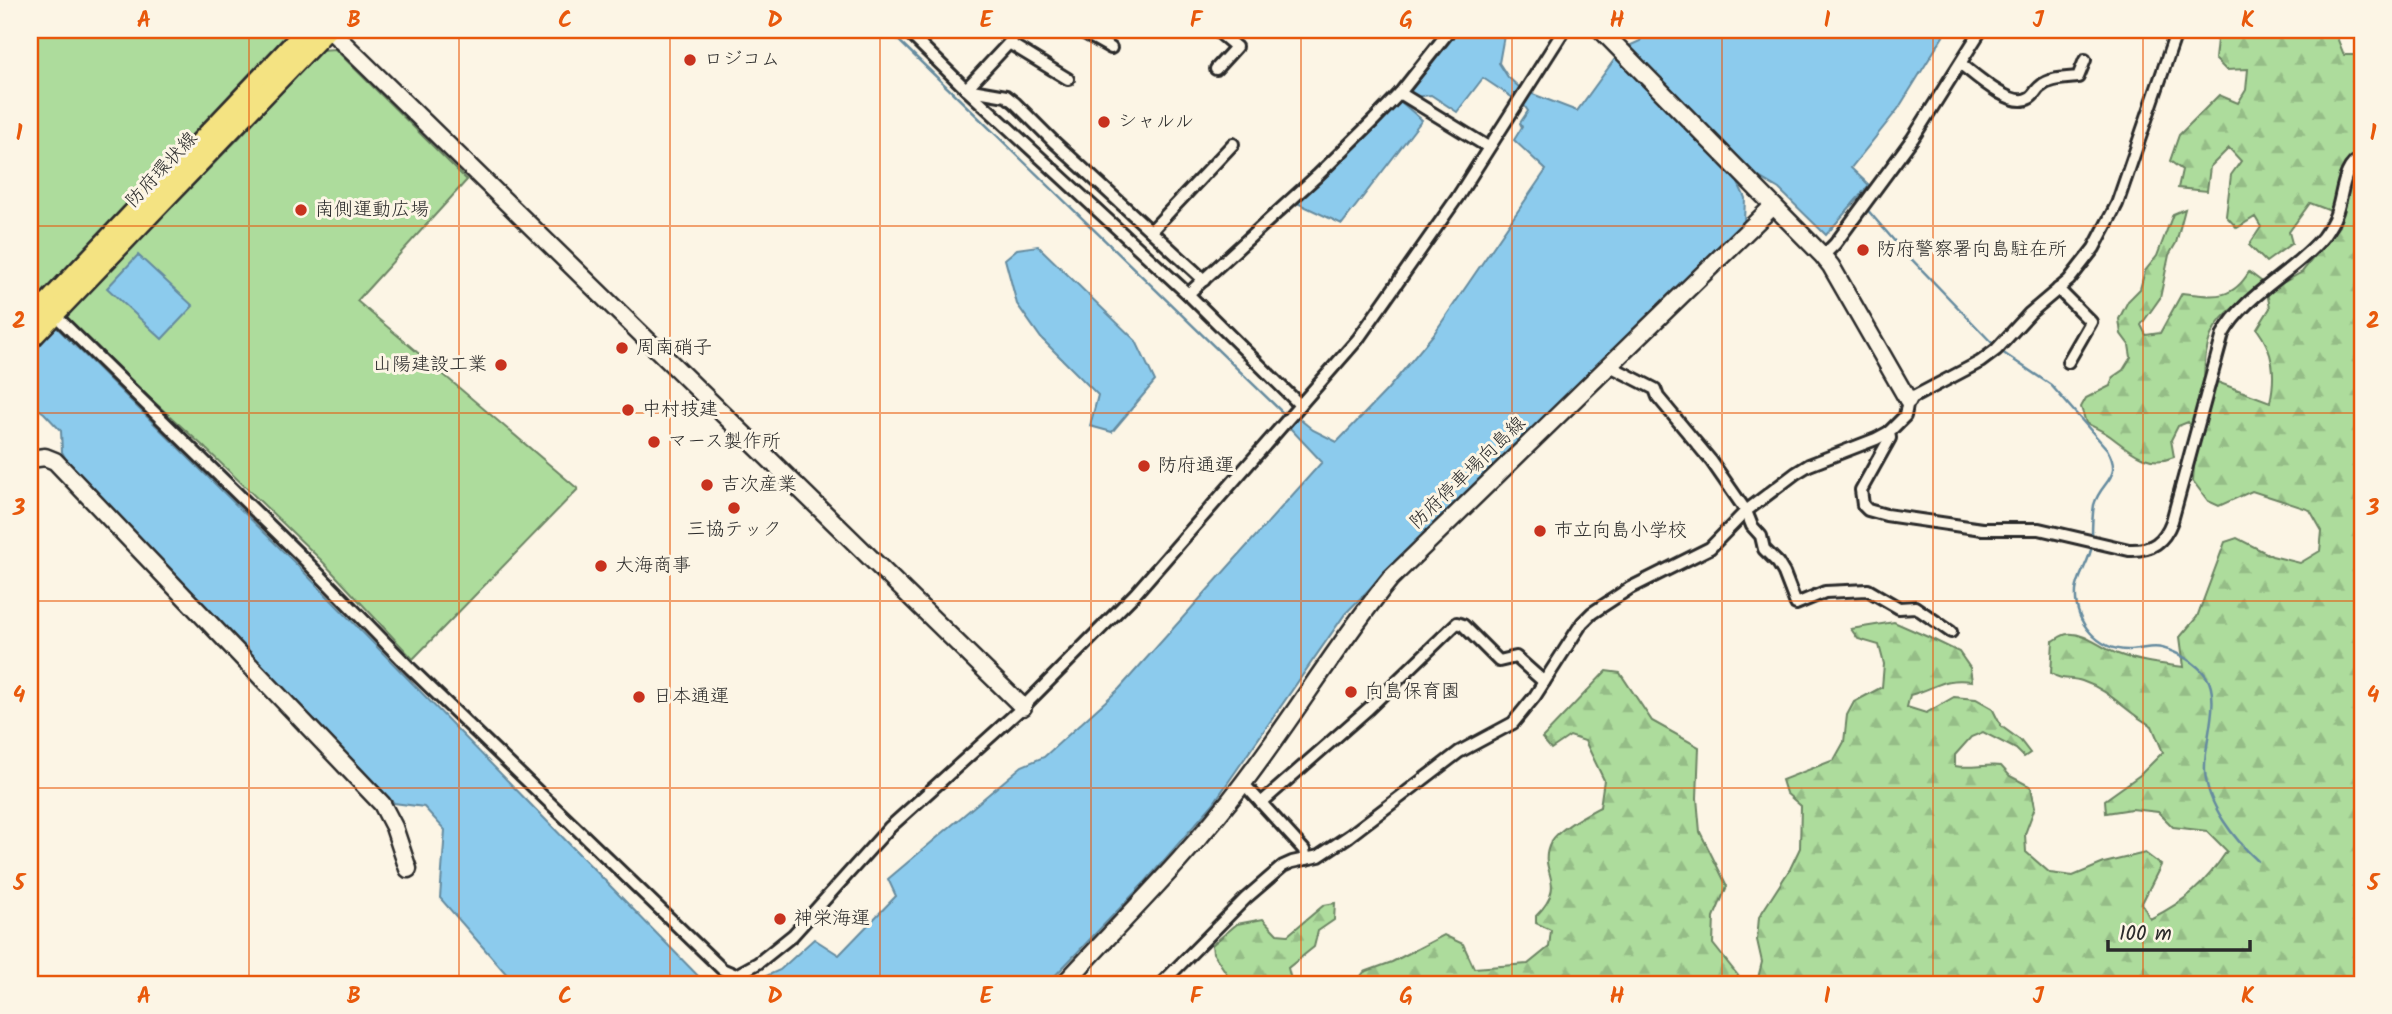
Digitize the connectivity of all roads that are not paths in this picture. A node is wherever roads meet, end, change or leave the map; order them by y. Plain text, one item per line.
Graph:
1 (306, 30) edge
2 (328, 30) edge
3 (1019, 30) edge
4 (1079, 30) edge
5 (1216, 30) edge
6 (1450, 30) edge
7 (1564, 30) edge
8 (1601, 30) edge
9 (1981, 30) edge
10 (2177, 30) edge
11 (911, 32) edge
12 (1009, 43) junction
13 (1111, 48) dead end
14 (2085, 60) dead end
15 (1961, 64) junction
16 (1216, 69) dead end
17 (1068, 79) dead end
18 (966, 89) junction
19 (1400, 93) junction
20 (1233, 144) dead end
21 (1488, 147) junction
22 (2362, 158) edge
23 (1773, 206) junction
24 (1151, 232) junction
25 (1823, 256) junction
26 (1204, 280) junction
27 (2058, 289) junction
28 (1188, 294) junction
29 (50, 308) junction
30 (32, 331) edge
31 (2068, 362) dead end
32 (1608, 365) junction
33 (1909, 400) junction
34 (1300, 405) junction
35 (1889, 432) junction
36 (30, 459) edge
37 (1746, 511) junction
38 (1951, 632) dead end
39 (1544, 682) junction
40 (1023, 707) junction
41 (1243, 783) junction
42 (1261, 803) junction
43 (1306, 859) junction
44 (408, 869) dead end
45 (1064, 984) edge
46 (1161, 984) edge

1 - 29 main road, 防府環状線
2 - 29 main road, 防府環状線
2 - 40 street
3 - 12 street
4 - 13 street
5 - 16 street
6 - 19 street
7 - 21 street
8 - 23 street
9 - 15 street
10 - 27 street
11 - 18 street
12 - 17 street
12 - 18 street
14 - 15 street
15 - 25 street
18 - 24 street
18 - 28 street
19 - 21 street
19 - 26 street
20 - 24 street
21 - 34 street
22 - 35 street
23 - 25 street
23 - 32 street, 防府停車場向島線
24 - 26 street
25 - 33 street
26 - 28 street
27 - 31 street
27 - 33 street
28 - 34 street
29 - 30 main road, 防府環状線
29 - 40 street
32 - 37 street
32 - 41 street, 防府停車場向島線
33 - 35 street
34 - 40 street
35 - 37 street
36 - 44 street
37 - 38 street
37 - 39 street
39 - 42 street
39 - 43 street
41 - 42 street
41 - 45 street, 防府停車場向島線
42 - 43 street
43 - 46 street

